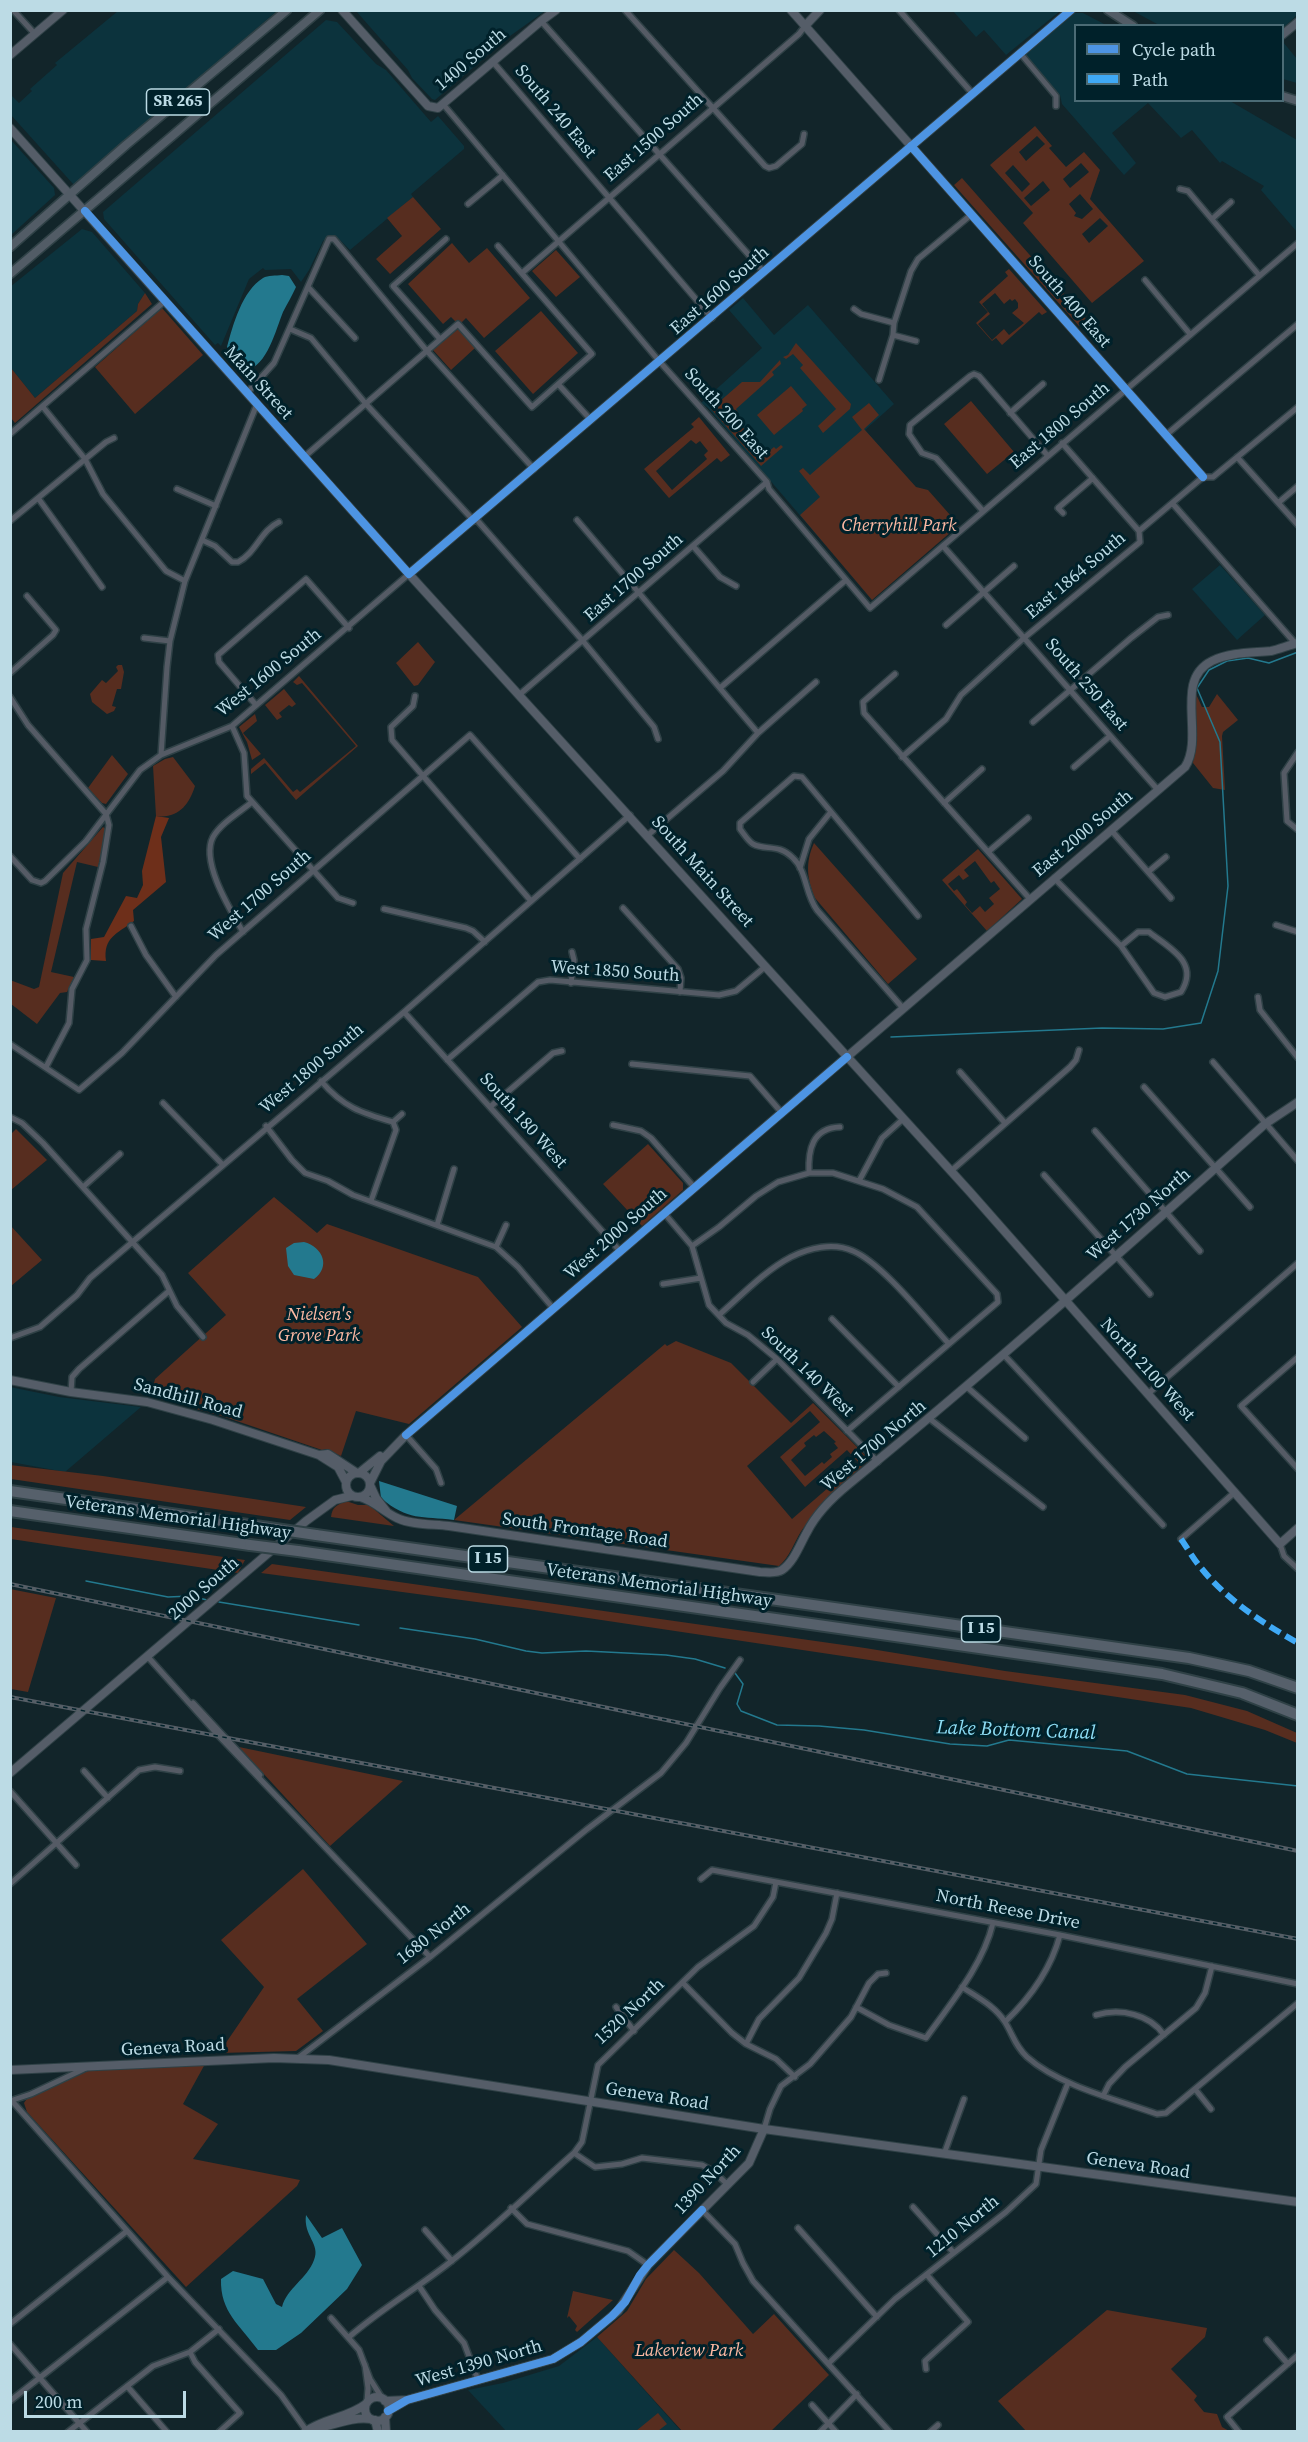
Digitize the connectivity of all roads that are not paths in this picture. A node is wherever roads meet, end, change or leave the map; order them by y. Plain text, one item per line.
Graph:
1 (13, 10) edge
2 (63, 10) edge
3 (287, 10) edge
4 (320, 10) edge
5 (342, 10) edge
6 (556, 10) edge
7 (625, 10) edge
8 (791, 10) edge
9 (820, 10) edge
10 (899, 10) edge
11 (1071, 10) edge
12 (1108, 10) edge
13 (541, 21) junction
14 (1298, 22) edge
15 (1130, 24) edge
16 (804, 26) junction
17 (1284, 33) edge
18 (35, 34) junction
19 (1020, 53) junction
20 (10, 55) edge
21 (493, 62) junction
22 (973, 94) junction
23 (443, 104) junction
24 (1056, 106) dead end
25 (712, 108) junction
26 (10, 128) edge
27 (804, 134) dead end
28 (911, 146) junction
29 (659, 154) junction
30 (503, 175) junction
31 (1180, 189) dead end
32 (70, 195) junction
33 (608, 197) junction
34 (1231, 202) dead end
35 (468, 204) dead end
36 (85, 211) junction
37 (972, 214) junction
38 (1212, 219) junction
39 (446, 239) dead end
40 (560, 241) junction
41 (1298, 243) edge
42 (498, 246) dead end
43 (10, 247) edge
44 (764, 272) junction
45 (522, 273) junction
46 (10, 274) edge
47 (1259, 275) junction
48 (1145, 280) dead end
49 (308, 287) junction
50 (165, 301) junction
51 (854, 309) dead end
52 (712, 318) junction
53 (894, 323) junction
54 (1298, 324) edge
55 (290, 329) junction
56 (1190, 334) junction
57 (893, 335) junction
58 (355, 338) dead end
59 (440, 339) junction
60 (916, 341) dead end
61 (427, 351) junction
62 (660, 362) junction
63 (879, 380) dead end
64 (558, 384) junction
65 (1043, 384) dead end
66 (1126, 390) junction
67 (247, 393) junction
68 (257, 404) junction
69 (366, 404) junction
70 (43, 406) junction
71 (1298, 407) edge
72 (1010, 413) junction
73 (591, 420) junction
74 (10, 434) edge
75 (1166, 435) junction
76 (114, 438) dead end
77 (1062, 443) junction
78 (1048, 456) junction
79 (304, 457) junction
80 (1237, 457) junction
81 (85, 459) junction
82 (534, 469) junction
83 (1203, 477) junction
84 (1093, 478) junction
85 (767, 482) junction
86 (1298, 486) edge
87 (177, 489) dead end
88 (38, 498) junction
89 (1278, 503) junction
90 (1173, 504) junction
91 (216, 506) junction
92 (983, 511) junction
93 (1063, 513) dead end
94 (475, 520) junction
95 (577, 520) dead end
96 (10, 521) edge
97 (279, 522) dead end
98 (1298, 525) edge
99 (1139, 531) junction
100 (202, 540) junction
101 (693, 546) junction
102 (943, 546) junction
103 (1014, 566) dead end
104 (409, 574) junction
105 (846, 579) junction
106 (185, 581) junction
107 (736, 586) dead end
108 (102, 587) dead end
109 (984, 592) junction
110 (639, 594) junction
111 (27, 596) dead end
112 (870, 608) joint
113 (1168, 615) dead end
114 (946, 625) dead end
115 (349, 628) junction
116 (144, 638) dead end
117 (1024, 638) junction
118 (170, 641) junction
119 (583, 641) junction
120 (1296, 643) edge
121 (10, 673) edge
122 (895, 674) dead end
123 (816, 682) dead end
124 (720, 688) junction
125 (1070, 690) junction
126 (519, 695) junction
127 (415, 696) dead end
128 (10, 697) edge
129 (256, 705) junction
130 (1033, 722) dead end
131 (232, 726) junction
132 (758, 733) junction
133 (1110, 736) junction
134 (658, 739) dead end
135 (1298, 752) edge
136 (161, 755) junction
137 (903, 757) junction
138 (1074, 767) dead end
139 (982, 769) dead end
140 (423, 776) junction
141 (1158, 790) junction
142 (252, 802) junction
143 (944, 803) junction
144 (830, 813) junction
145 (106, 814) junction
146 (630, 815) junction
147 (1028, 818) dead end
148 (1111, 830) junction
149 (1298, 830) edge
150 (648, 835) junction
151 (988, 852) junction
152 (10, 856) edge
153 (1166, 858) dead end
154 (580, 859) junction
155 (800, 867) junction
156 (314, 870) junction
157 (1148, 872) junction
158 (1054, 878) junction
159 (1171, 898) dead end
160 (1030, 899) junction
161 (531, 901) junction
162 (353, 903) dead end
163 (623, 908) dead end
164 (384, 909) dead end
165 (918, 916) dead end
166 (1276, 925) dead end
167 (131, 926) dead end
168 (243, 932) junction
169 (1298, 932) edge
170 (485, 942) junction
171 (1120, 946) junction
172 (572, 952) dead end
173 (766, 966) junction
174 (572, 983) junction
175 (680, 992) junction
176 (176, 997) junction
177 (1258, 997) dead end
178 (902, 1007) junction
179 (405, 1012) junction
180 (10, 1044) edge
181 (1079, 1050) dead end
182 (562, 1051) dead end
183 (847, 1057) junction
184 (1298, 1058) edge
185 (447, 1059) junction
186 (1214, 1062) dead end
187 (632, 1064) dead end
188 (46, 1068) junction
189 (960, 1072) dead end
190 (321, 1081) junction
191 (1144, 1087) dead end
192 (1298, 1102) edge
193 (163, 1103) dead end
194 (490, 1107) junction
195 (782, 1113) junction
196 (402, 1114) dead end
197 (10, 1117) edge
198 (902, 1120) junction
199 (393, 1122) junction
200 (1005, 1123) junction
201 (1265, 1124) junction
202 (613, 1125) dead end
203 (267, 1126) junction
204 (840, 1126) dead end
205 (1095, 1131) dead end
206 (120, 1154) dead end
207 (1298, 1161) edge
208 (223, 1165) junction
209 (1216, 1168) junction
210 (454, 1169) dead end
211 (951, 1171) junction
212 (809, 1173) junction
213 (1044, 1175) dead end
214 (859, 1181) junction
215 (83, 1187) junction
216 (694, 1187) junction
217 (970, 1192) joint
218 (371, 1201) junction
219 (1250, 1207) dead end
220 (1165, 1212) junction
221 (664, 1213) junction
222 (437, 1225) junction
223 (506, 1225) dead end
224 (133, 1243) junction
225 (692, 1246) junction
226 (496, 1247) junction
227 (620, 1251) junction
228 (1200, 1251) dead end
229 (1115, 1256) junction
230 (1298, 1263) edge
231 (701, 1278) junction
232 (663, 1284) dead end
233 (169, 1291) junction
234 (1150, 1294) dead end
235 (1065, 1300) junction
236 (553, 1308) junction
237 (719, 1315) junction
238 (832, 1319) dead end
239 (203, 1336) dead end
240 (10, 1338) edge
241 (950, 1344) junction
242 (1004, 1355) junction
243 (777, 1359) junction
244 (1297, 1359) edge
245 (10, 1380) edge
246 (753, 1382) dead end
247 (899, 1387) junction
248 (967, 1387) junction
249 (72, 1392) junction
250 (1149, 1393) junction
251 (930, 1419) junction
252 (847, 1431) junction
253 (406, 1435) junction
254 (1025, 1438) dead end
255 (319, 1455) junction
256 (878, 1462) junction
257 (1298, 1469) edge
258 (358, 1473) junction
259 (441, 1483) dead end
260 (346, 1484) junction
261 (370, 1484) junction
262 (10, 1491) edge
263 (1234, 1492) junction
264 (356, 1496) junction
265 (1043, 1507) dead end
266 (10, 1511) edge
267 (388, 1513) junction
268 (306, 1521) junction
269 (1163, 1525) dead end
270 (1298, 1528) edge
271 (1181, 1539) dead end
272 (1280, 1544) junction
273 (1298, 1569) edge
274 (779, 1572) joint
275 (148, 1657) junction
276 (740, 1660) dead end
277 (1298, 1688) edge
278 (1298, 1715) edge
279 (84, 1771) dead end
280 (180, 1771) dead end
281 (10, 1773) edge
282 (10, 1791) edge
283 (108, 1798) junction
284 (56, 1843) junction
285 (76, 1865) dead end
286 (701, 1879) dead end
287 (776, 1882) junction
288 (10, 1884) edge
289 (837, 1893) junction
290 (993, 1923) junction
291 (1059, 1935) junction
292 (430, 1957) junction
293 (1212, 1966) junction
294 (886, 1973) dead end
295 (683, 1983) junction
296 (1298, 1984) edge
297 (962, 1987) junction
298 (1298, 2003) edge
299 (616, 2007) dead end
300 (856, 2007) junction
301 (1096, 2014) dead end
302 (1005, 2022) junction
303 (634, 2031) junction
304 (1164, 2035) junction
305 (746, 2044) junction
306 (298, 2058) junction
307 (89, 2066) junction
308 (10, 2070) edge
309 (795, 2077) junction
310 (1068, 2083) junction
311 (1195, 2089) junction
312 (1103, 2096) junction
313 (964, 2099) dead end
314 (11, 2101) edge
315 (591, 2101) junction
316 (1211, 2109) dead end
317 (764, 2129) junction
318 (574, 2153) junction
319 (944, 2154) junction
320 (1039, 2167) junction
321 (728, 2185) junction
322 (1298, 2202) edge
323 (912, 2207) dead end
324 (511, 2208) junction
325 (702, 2210) junction
326 (798, 2228) dead end
327 (425, 2230) dead end
328 (127, 2231) junction
329 (954, 2253) junction
330 (452, 2261) junction
331 (648, 2265) junction
332 (927, 2275) junction
333 (168, 2277) junction
334 (418, 2286) junction
335 (877, 2317) junction
336 (331, 2318) dead end
337 (10, 2324) edge
338 (219, 2329) junction
339 (349, 2337) junction
340 (1267, 2340) dead end
341 (10, 2344) edge
342 (190, 2352) junction
343 (1298, 2355) edge
344 (829, 2363) junction
345 (1288, 2364) junction
346 (364, 2366) junction
347 (926, 2368) dead end
348 (40, 2378) junction
349 (478, 2380) junction
350 (127, 2386) junction
351 (857, 2394) junction
352 (383, 2399) junction
353 (407, 2400) junction
354 (10, 2401) edge
355 (367, 2403) junction
356 (812, 2405) dead end
357 (387, 2414) junction
358 (373, 2420) junction
359 (80, 2422) junction
360 (828, 2422) junction
361 (938, 2425) dead end
362 (305, 2431) edge
363 (68, 2432) edge
364 (87, 2432) edge
365 (168, 2432) edge
366 (219, 2432) edge
367 (378, 2432) edge
368 (386, 2432) edge
369 (820, 2432) edge
370 (836, 2432) edge
371 (890, 2432) edge
372 (930, 2432) edge
373 (1239, 2432) edge

1 - 18 street
2 - 18 street
3 - 32 main road, SR 265
4 - 36 main road, SR 265
5 - 23 street, 1400 South
6 - 13 street, 1400 South
7 - 25 street
8 - 16 street, South 400 East
9 - 16 street
10 - 22 street
11 - 19 street, East 1600 South
12 - 15 main road
13 - 21 street, 1400 South
13 - 29 street
14 - 17 street
16 - 25 street, East 1500 South
16 - 28 street, South 400 East
18 - 20 street
19 - 22 street, East 1600 South
19 - 24 street
21 - 23 street, 1400 South
21 - 33 street, South 240 East
22 - 28 street, East 1600 South
23 - 30 street, South 200 East
25 - 27 street
25 - 29 street, East 1500 South
26 - 32 street, Main Street
28 - 37 street, South 400 East
28 - 44 street, East 1600 South
29 - 33 street, East 1500 South
29 - 44 street
30 - 35 street
30 - 40 street, South 200 East
31 - 38 street
32 - 36 street, Main Street
32 - 43 main road, SR 265
33 - 40 street, East 1500 South
33 - 52 street, South 240 East
34 - 38 street
36 - 46 main road, SR 265
36 - 50 street, Main Street
37 - 53 street
37 - 66 street, South 400 East
38 - 47 street
39 - 59 street
40 - 45 street, East 1500 South
40 - 62 street, South 200 East
41 - 47 street, East 1800 South
42 - 45 street
44 - 52 street, East 1600 South
45 - 64 street
47 - 56 street, East 1800 South
48 - 56 street
49 - 55 street
49 - 58 street
49 - 61 street
50 - 67 street, Main Street
50 - 70 street
51 - 53 street
52 - 62 street, East 1600 South
53 - 57 street
54 - 75 street
55 - 67 street
55 - 69 street
56 - 66 street, East 1800 South
57 - 60 street
57 - 63 street
59 - 61 street
59 - 64 street
61 - 69 street
61 - 82 street
62 - 73 street, East 1600 South
62 - 85 street, South 200 East
64 - 73 street
65 - 72 street
66 - 75 street, South 400 East
66 - 77 street, East 1800 South
67 - 68 street, Main Street
68 - 79 street, Main Street
68 - 91 street
69 - 79 street
69 - 94 street
70 - 74 street
70 - 81 street
71 - 80 street, East 1864 South
72 - 78 street
72 - 92 street
73 - 82 street, East 1600 South
75 - 83 street, South 400 East
76 - 81 street
77 - 78 street, East 1800 South
77 - 84 street
78 - 92 street, East 1800 South
79 - 104 street, Main Street
80 - 83 street, East 1864 South
80 - 89 street
81 - 88 street
81 - 106 street
82 - 94 street, East 1600 South
83 - 90 street, East 1864 South
84 - 93 street
84 - 99 street
85 - 101 street, East 1700 South
85 - 105 street, South 200 East
86 - 89 street
87 - 91 street
88 - 96 street
88 - 108 street
89 - 98 street
90 - 99 street, East 1864 South
90 - 120 street
91 - 100 street
92 - 102 street, East 1800 South
94 - 104 street, East 1600 South
94 - 119 street
95 - 110 street
97 - 100 street
99 - 117 street, East 1864 South
100 - 106 street
101 - 107 street
101 - 110 street, East 1700 South
102 - 109 street, South 250 East
102 - 112 street, East 1800 South
103 - 109 street
104 - 115 street, West 1600 South
104 - 126 street, South Main Street
105 - 112 street, South 200 East
105 - 124 street
106 - 118 street
109 - 114 street
109 - 117 street, South 250 East
110 - 119 street, East 1700 South
110 - 124 street
111 - 121 street
113 - 125 street
115 - 129 street, West 1600 South
115 - 129 street
116 - 118 street
117 - 125 street, South 250 East
117 - 137 street, East 1864 South
118 - 136 street
119 - 126 street, East 1700 South
119 - 134 street
120 - 141 street, East 2000 South
122 - 137 street
123 - 132 street
124 - 132 street
125 - 130 street
125 - 133 street, South 250 East
126 - 146 street, South Main Street
127 - 140 street
128 - 145 street
129 - 131 street, West 1600 South
131 - 136 street, West 1600 South
131 - 142 street
132 - 150 street
133 - 138 street
133 - 141 street, South 250 East
135 - 149 street
136 - 145 street, West 1600 South
137 - 143 street
139 - 143 street
140 - 154 street, West 1700 South
140 - 156 street, West 1700 South
140 - 161 street
141 - 148 street, East 2000 South
142 - 156 street
142 - 168 street
143 - 151 street
144 - 155 street
144 - 155 street
144 - 165 street
145 - 152 street, West 1600 South
145 - 188 street
146 - 150 street, South Main Street
146 - 154 street, West 1800 South
147 - 151 street
148 - 157 street
148 - 158 street, East 2000 South
150 - 173 street, South Main Street
151 - 160 street
153 - 157 street
154 - 161 street, West 1800 South
155 - 178 street
156 - 162 street
156 - 168 street, West 1700 South
157 - 159 street
158 - 160 street, East 2000 South
158 - 171 street
160 - 178 street, East 2000 South
161 - 170 street, West 1800 South
163 - 175 street
164 - 170 street
166 - 169 street
167 - 176 street
168 - 176 street, West 1700 South
170 - 179 street, West 1800 South
171 - 171 street
172 - 174 street
173 - 175 street, West 1850 South
173 - 183 street, South Main Street
174 - 175 street, West 1850 South
174 - 185 street, West 1850 South
176 - 188 street, West 1700 South
177 - 184 street
178 - 183 street, East 2000 South
179 - 185 street, South 180 West
179 - 190 street, West 1800 South
180 - 188 street
181 - 200 street
182 - 194 street
183 - 195 street, West 2000 South
183 - 198 street, South Main Street
185 - 194 street, South 180 West
186 - 201 street
187 - 195 street
189 - 200 street
190 - 199 street
190 - 203 street, West 1800 South
191 - 209 street
192 - 201 street, West 1730 North
193 - 208 street
194 - 227 street, South 180 West
195 - 216 street, West 2000 South
196 - 199 street
197 - 215 street
198 - 211 street, South Main Street
198 - 214 street
199 - 218 street
200 - 211 street
201 - 207 street
201 - 209 street, West 1730 North
202 - 216 street
203 - 208 street, West 1800 South
203 - 218 street
204 - 212 street
205 - 220 street
206 - 215 street
208 - 224 street, West 1800 South
209 - 219 street
209 - 220 street, West 1730 North
210 - 222 street
211 - 217 street, South Main Street
212 - 214 street
212 - 225 street
213 - 229 street
214 - 241 street
215 - 224 street
216 - 221 street, West 2000 South
217 - 235 street, North 2100 West
218 - 222 street
220 - 228 street
220 - 229 street, West 1730 North
221 - 225 street, South 140 West
221 - 227 street, West 2000 South
222 - 226 street
223 - 226 street
224 - 233 street
224 - 240 street, West 1800 South
225 - 231 street, South 140 West
226 - 236 street
227 - 236 street, West 2000 South
229 - 234 street
229 - 235 street, West 1730 North
230 - 250 street
231 - 232 street
231 - 237 street, South 140 West
233 - 239 street
233 - 249 street
235 - 242 street, West 1730 North
235 - 250 street, North 2100 West
236 - 253 street, West 2000 South
237 - 241 street
237 - 243 street, South 140 West
238 - 247 street
241 - 247 street
242 - 248 street, West 1700 North
242 - 269 street
243 - 246 street
243 - 252 street, South 140 West
244 - 257 street
245 - 249 street, Sandhill Road
247 - 252 street
248 - 251 street, West 1700 North
248 - 254 street
249 - 255 street, Sandhill Road
250 - 263 street, North 2100 West
251 - 256 street, West 1700 North
251 - 265 street
252 - 256 street, South 140 West
253 - 258 street, West 2000 South
253 - 259 street
253 - 261 street, West 2000 South
255 - 258 street, Sandhill Road
255 - 260 street, Sandhill Road
256 - 274 street, West 1700 North
258 - 260 street
258 - 261 street
260 - 264 street
260 - 268 street
261 - 264 street
261 - 267 street
262 - 277 highway, Veterans Memorial Highway / I 15, bridge
263 - 271 street
263 - 272 street, North 2100 West
264 - 267 street, South Frontage Road
264 - 268 street
266 - 278 highway, Veterans Memorial Highway / I 15, bridge
267 - 274 street, South Frontage Road
268 - 275 street, 2000 South
270 - 272 street
272 - 273 street, North 2100 West
275 - 281 street, 2000 South
275 - 292 street
276 - 292 street, 1680 North
279 - 283 street
280 - 283 street
282 - 284 street
283 - 284 street
284 - 285 street
284 - 288 street
286 - 287 street, North Reese Drive
287 - 289 street, North Reese Drive
287 - 295 street, 1520 North
289 - 290 street, North Reese Drive
289 - 305 street
290 - 291 street, North Reese Drive
290 - 297 street
291 - 293 street, North Reese Drive
291 - 302 street
292 - 306 street, 1680 North
293 - 296 street, North Reese Drive
293 - 304 street
294 - 300 street, 1390 North
295 - 303 street, 1520 North
295 - 305 street
297 - 300 street
297 - 302 street
298 - 311 street
299 - 303 street
300 - 309 street, 1390 North
301 - 304 street
302 - 310 street
303 - 315 street, 1520 North
304 - 312 street
305 - 309 street
306 - 307 street, Geneva Road
306 - 315 street, Geneva Road
307 - 308 street, Geneva Road
307 - 314 street
309 - 317 street, 1390 North
310 - 312 street
310 - 320 street, 1210 North
311 - 312 street
311 - 316 street
313 - 319 street
314 - 328 street
315 - 317 street, Geneva Road
315 - 318 street, 1520 North
317 - 319 street, Geneva Road
317 - 321 street, 1390 North
318 - 321 street
318 - 324 street, 1520 North
319 - 320 street, Geneva Road
320 - 322 street, Geneva Road
320 - 329 street, 1210 North
321 - 325 street, 1390 North
323 - 329 street
324 - 330 street, 1520 North
324 - 331 street
325 - 331 street, 1390 North
325 - 344 street
326 - 335 street
327 - 330 street
328 - 333 street
328 - 337 street
329 - 332 street, 1210 North
330 - 334 street, 1520 North
331 - 349 street, West 1390 North
332 - 335 street, 1210 North
332 - 347 street
333 - 338 street
333 - 348 street
334 - 339 street, 1520 North
334 - 349 street
335 - 344 street, 1210 North
336 - 339 street
338 - 342 street
338 - 362 street
339 - 346 street
340 - 345 street
341 - 348 street
342 - 350 street
342 - 366 street
343 - 345 street
344 - 351 street
345 - 373 street
346 - 352 street
346 - 355 street
348 - 354 street
348 - 359 street
349 - 353 street, West 1390 North
350 - 359 street
350 - 365 street
351 - 360 street
351 - 371 street
352 - 353 street, West 1390 North
352 - 355 street
352 - 357 street
353 - 357 street, West 1390 North
355 - 358 street
355 - 362 street
356 - 360 street
357 - 358 street
357 - 368 street
358 - 362 street
358 - 367 street
359 - 363 street
359 - 364 street
360 - 369 street
360 - 370 street
361 - 372 street

